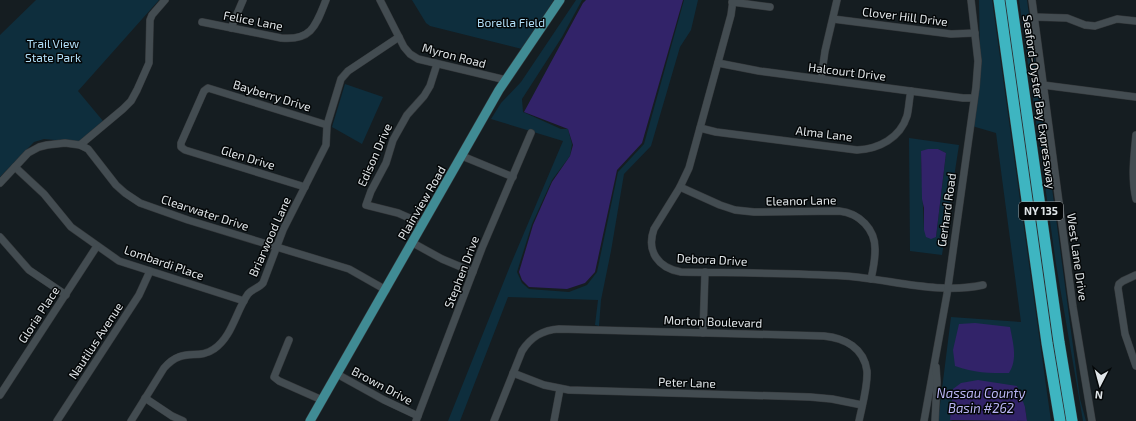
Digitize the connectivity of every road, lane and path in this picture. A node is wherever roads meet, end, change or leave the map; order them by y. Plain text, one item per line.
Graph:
1 (165, 0) edge
2 (243, 0) edge
3 (326, 0) edge
4 (380, 0) edge
5 (560, 0) edge
6 (837, 0) edge
7 (971, 0) edge
8 (999, 0) edge
9 (1011, 0) edge
10 (1032, 0) edge
11 (733, 1) edge
12 (770, 7) dead end
13 (1034, 17) junction
14 (833, 19) junction
15 (1136, 21) edge
16 (202, 22) dead end
17 (232, 28) junction
18 (975, 33) junction
19 (398, 37) junction
20 (718, 63) junction
21 (437, 64) junction
22 (821, 79) junction
23 (506, 80) junction
24 (1043, 85) junction
25 (911, 91) junction
26 (1136, 97) edge
27 (974, 98) junction
28 (326, 125) junction
29 (700, 128) junction
30 (531, 132) dead end
31 (1136, 135) edge
32 (80, 145) junction
33 (185, 150) joint
34 (462, 156) junction
35 (14, 168) junction
36 (512, 177) junction
37 (0, 183) edge
38 (305, 187) junction
39 (680, 187) junction
40 (1136, 199) edge
41 (424, 224) junction
42 (0, 237) edge
43 (413, 244) junction
44 (97, 246) junction
45 (277, 247) junction
46 (150, 271) junction
47 (473, 272) junction
48 (705, 272) junction
49 (1136, 275) edge
50 (871, 279) junction
51 (983, 285) dead end
52 (948, 287) junction
53 (386, 290) junction
54 (66, 295) junction
55 (244, 302) junction
56 (703, 333) junction
57 (290, 340) dead end
58 (935, 359) junction
59 (1136, 366) edge
60 (513, 373) junction
61 (337, 374) junction
62 (560, 389) junction
63 (0, 395) edge
64 (145, 398) junction
65 (322, 400) junction
66 (862, 405) junction
67 (417, 419) edge
68 (57, 421) edge
69 (131, 421) edge
70 (183, 421) edge
71 (310, 421) edge
72 (494, 421) edge
73 (554, 421) edge
74 (859, 421) edge
75 (924, 421) edge
76 (935, 421) edge
77 (1060, 421) edge
78 (1072, 421) edge
79 (1092, 421) edge

1 - 32 street
2 - 17 street
3 - 17 street, Felice Lane
4 - 19 street, Myron Road
5 - 23 main road, Plainview Road
6 - 14 street
7 - 18 street, Gerhard Road
8 - 77 highway, Seaford-Oyster Bay Expressway / NY 135
9 - 78 highway, Seaford-Oyster Bay Expressway / NY 135
10 - 13 street, West Lane Drive
11 - 12 street
11 - 20 street, Debora Drive
13 - 15 street
13 - 24 street, West Lane Drive
14 - 18 street, Clover Hill Drive
14 - 22 street
16 - 17 street, Felice Lane
18 - 27 street, Gerhard Road
19 - 21 street, Myron Road
19 - 28 street, Briarwood Lane
20 - 22 street, Halcourt Drive
20 - 29 street, Debora Drive
21 - 23 street, Myron Road
21 - 41 street, Edison Drive
22 - 25 street, Halcourt Drive
23 - 34 main road, Plainview Road
24 - 26 street
24 - 79 street, West Lane Drive
25 - 27 street, Halcourt Drive
25 - 29 street, Alma Lane
27 - 52 street, Gerhard Road
28 - 33 street, Bayberry Drive
28 - 38 street, Briarwood Lane
29 - 39 street, Debora Drive
30 - 36 street, Stephen Drive
31 - 40 street
32 - 35 street
32 - 45 street, Clearwater Drive
33 - 38 street, Glen Drive
34 - 36 street
34 - 41 main road, Plainview Road
35 - 37 street
35 - 44 street, Lombardi Place
36 - 47 street, Stephen Drive
38 - 45 street, Briarwood Lane
39 - 48 street, Debora Drive
39 - 50 street, Eleanor Lane
41 - 43 main road, Plainview Road
42 - 54 street
43 - 47 street
43 - 53 main road, Plainview Road
44 - 46 street, Lombardi Place
44 - 54 street, Gloria Place
45 - 53 street, Clearwater Drive
45 - 55 street, Briarwood Lane
46 - 55 street, Lombardi Place
46 - 68 street, Nautilus Avenue
47 - 67 street, Stephen Drive
48 - 50 street, Debora Drive
48 - 56 street
49 - 59 street
50 - 52 street, Debora Drive
51 - 52 street, Debora Drive
52 - 58 street, Gerhard Road
53 - 61 main road, Plainview Road
54 - 63 street, Gloria Place
55 - 64 street, Briarwood Lane
56 - 60 street, Morton Boulevard
56 - 66 street, Morton Boulevard
57 - 65 street
58 - 75 street, Gerhard Road
58 - 76 street
60 - 62 street, Peter Lane
60 - 72 street, Morton Boulevard
61 - 65 main road, Plainview Road
61 - 67 street, Brown Drive
62 - 66 street, Peter Lane
62 - 73 street
64 - 69 street, Briarwood Lane
64 - 70 street
65 - 71 main road, Plainview Road
66 - 74 street, Morton Boulevard

